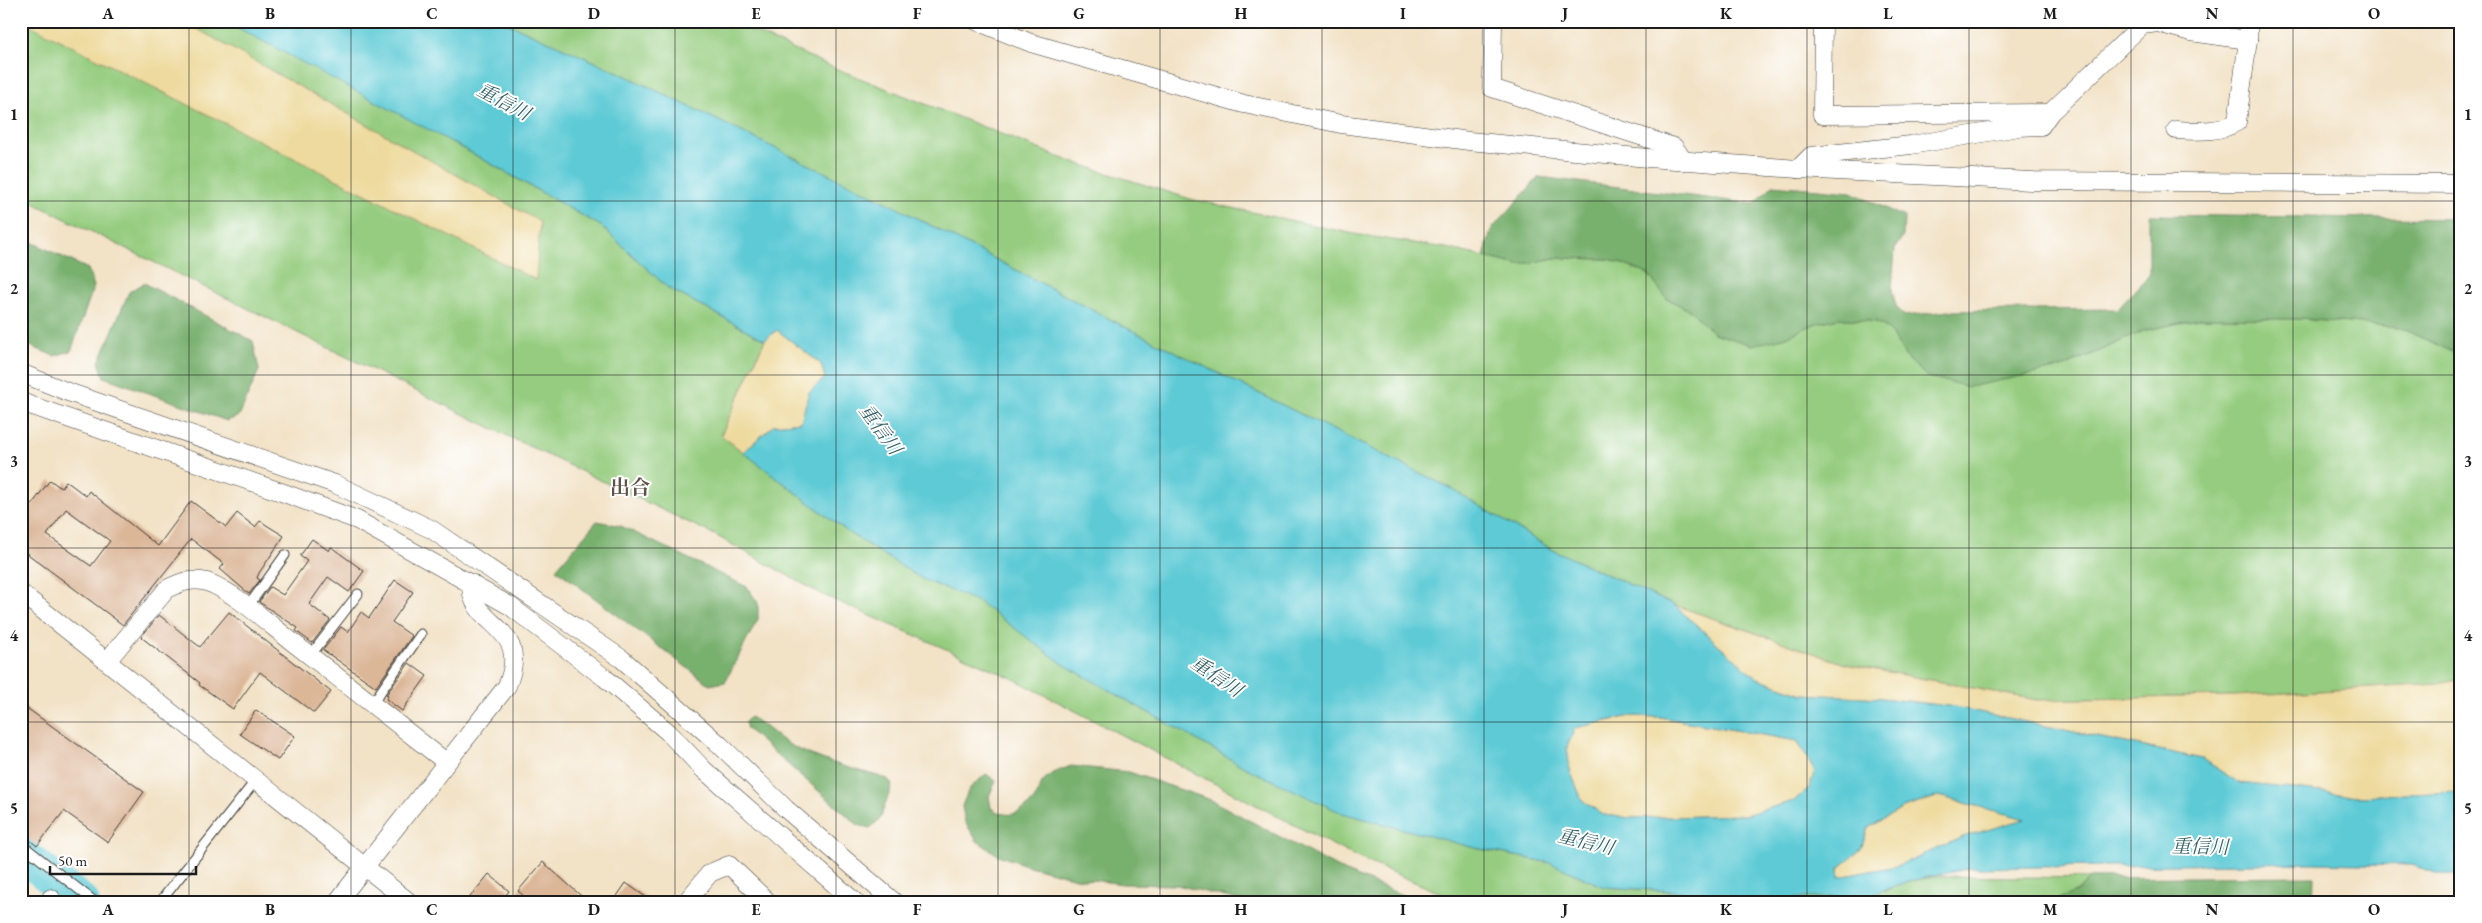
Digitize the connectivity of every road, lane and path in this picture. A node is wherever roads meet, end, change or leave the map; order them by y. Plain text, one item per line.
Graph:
1 (976, 21) edge
2 (1493, 21) edge
3 (1823, 21) edge
4 (2248, 21) edge
5 (2248, 40) junction
6 (2050, 113) junction
7 (2176, 130) dead end
8 (1684, 161) junction
9 (1798, 169) junction
10 (2461, 184) edge
11 (21, 374) edge
12 (21, 402) edge
13 (357, 520) junction
14 (431, 529) junction
15 (285, 555) dead end
16 (471, 583) junction
17 (21, 593) edge
18 (358, 594) dead end
19 (247, 608) junction
20 (420, 634) dead end
21 (310, 656) junction
22 (107, 661) junction
23 (372, 704) junction
24 (446, 762) junction
25 (256, 780) junction
26 (21, 844) edge
27 (366, 868) junction
28 (95, 902) edge
29 (160, 902) edge
30 (338, 902) edge
31 (409, 902) edge
32 (686, 902) edge
33 (768, 902) edge
34 (855, 902) edge
35 (894, 902) edge

1 - 8 street
2 - 8 street
3 - 6 street
4 - 5 street
5 - 6 street
5 - 7 street
6 - 9 street
8 - 9 street
9 - 10 street
11 - 14 street
12 - 13 street
13 - 14 street
13 - 16 street
14 - 35 street
15 - 19 lane
16 - 24 street
16 - 34 street
17 - 22 street
18 - 21 lane
19 - 21 street
19 - 22 street
20 - 23 lane
21 - 23 street
22 - 25 street
23 - 24 street
24 - 27 street
25 - 27 street
25 - 29 lane
26 - 28 lane
27 - 30 street
27 - 31 street
32 - 33 street

